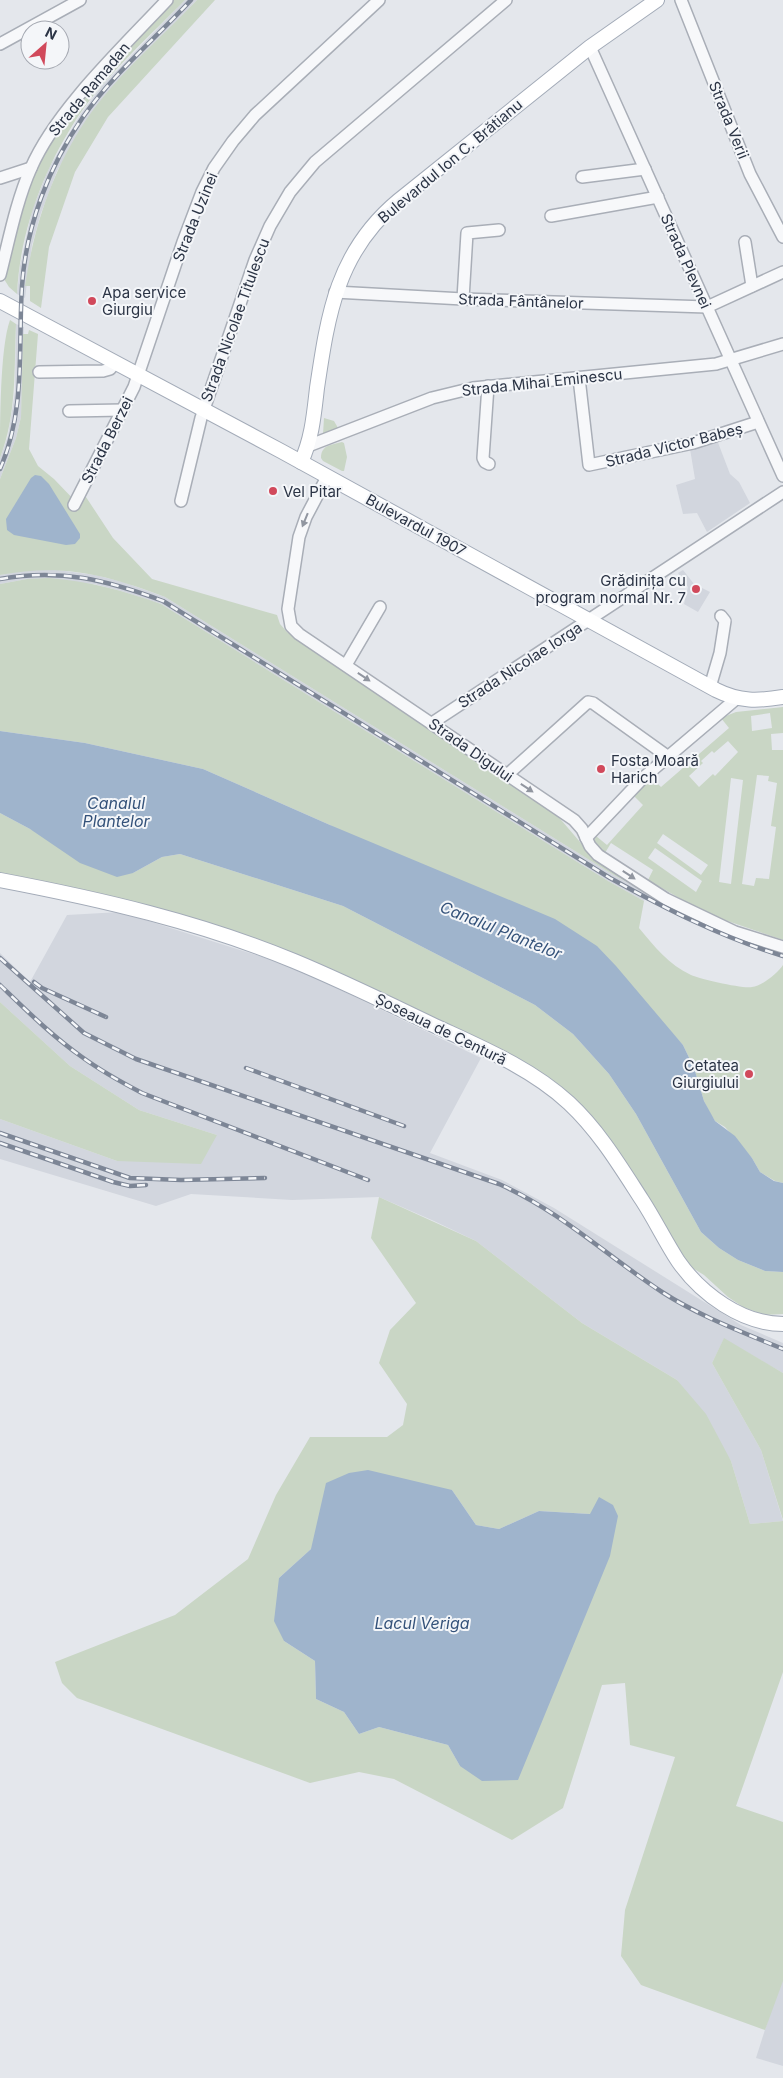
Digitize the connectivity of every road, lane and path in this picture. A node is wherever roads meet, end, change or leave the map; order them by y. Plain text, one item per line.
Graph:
1 (80, 0) edge
2 (167, 0) edge
3 (379, 0) edge
4 (506, 0) edge
5 (657, 0) edge
6 (681, 0) edge
7 (0, 44) edge
8 (590, 47) junction
9 (31, 168) junction
10 (645, 169) junction
11 (582, 177) dead end
12 (0, 178) edge
13 (658, 197) junction
14 (551, 216) dead end
15 (499, 230) dead end
16 (783, 237) edge
17 (745, 242) dead end
18 (783, 272) edge
19 (0, 275) edge
20 (752, 286) junction
21 (335, 292) junction
22 (463, 299) junction
23 (0, 301) edge
24 (706, 307) junction
25 (783, 344) edge
26 (732, 361) junction
27 (115, 363) junction
28 (39, 372) dead end
29 (138, 375) junction
30 (579, 378) junction
31 (488, 386) junction
32 (123, 410) junction
33 (203, 410) junction
34 (70, 411) dead end
35 (758, 422) junction
36 (308, 446) junction
37 (301, 462) junction
38 (489, 464) dead end
39 (327, 476) junction
40 (783, 476) edge
41 (783, 492) edge
42 (181, 501) dead end
43 (74, 505) dead end
44 (380, 607) dead end
45 (721, 616) dead end
46 (588, 620) junction
47 (346, 665) junction
48 (710, 687) junction
49 (783, 697) edge
50 (736, 699) junction
51 (432, 723) junction
52 (667, 756) junction
53 (507, 774) junction
54 (586, 838) junction
55 (0, 880) edge
56 (783, 947) edge
57 (783, 1324) edge

1 - 7 street
2 - 9 street, Strada Ramadan
3 - 29 street, Strada Uzinei
4 - 33 street, Strada Nicolae Titulescu
5 - 8 main road, Bulevardul Ion C. Brătianu
6 - 16 street, Strada Verii
8 - 10 street, Strada Plevnei
8 - 21 main road, Bulevardul Ion C. Brătianu
9 - 12 street
9 - 19 street, Strada Ramadan
10 - 11 street
10 - 13 street, Strada Plevnei
13 - 14 street
13 - 24 street, Strada Plevnei
15 - 22 street
17 - 20 street
18 - 20 street
20 - 24 street
21 - 22 street, Strada Fântânelor
21 - 36 main road, Bulevardul Ion C. Brătianu
22 - 24 street, Strada Fântânelor
23 - 27 main road, Bulevardul 1907
24 - 26 street, Strada Plevnei
25 - 26 street, Strada Mihai Eminescu
26 - 30 street, Strada Mihai Eminescu
26 - 35 street, Strada Plevnei
27 - 28 street
27 - 29 main road, Bulevardul 1907
29 - 32 street, Strada Berzei
29 - 33 main road, Bulevardul 1907
30 - 31 street, Strada Mihai Eminescu
30 - 35 street, Strada Victor Babeș
31 - 36 street, Strada Mihai Eminescu
31 - 38 street
32 - 34 street
32 - 43 street, Strada Berzei
33 - 37 main road, Bulevardul 1907
33 - 42 street, Strada Nicolae Titulescu
35 - 40 street, Strada Plevnei
36 - 37 main road, Bulevardul Ion C. Brătianu
37 - 39 main road, Bulevardul 1907
39 - 46 main road, Bulevardul 1907
39 -> 47 street, Strada Digului
41 - 46 street, Strada Nicolae Iorga
44 - 47 street
45 - 48 street
46 - 48 main road, Bulevardul 1907
46 - 51 street, Strada Nicolae Iorga
47 -> 51 street, Strada Digului
48 - 50 main road, Bulevardul 1907
49 - 50 main road, Bulevardul 1907
50 - 52 street
51 - 53 street, Strada Digului
52 - 53 street
52 - 54 street
53 -> 54 street, Strada Digului
54 -> 56 street, Strada Digului
55 - 57 main road, Șoseaua de Centură

